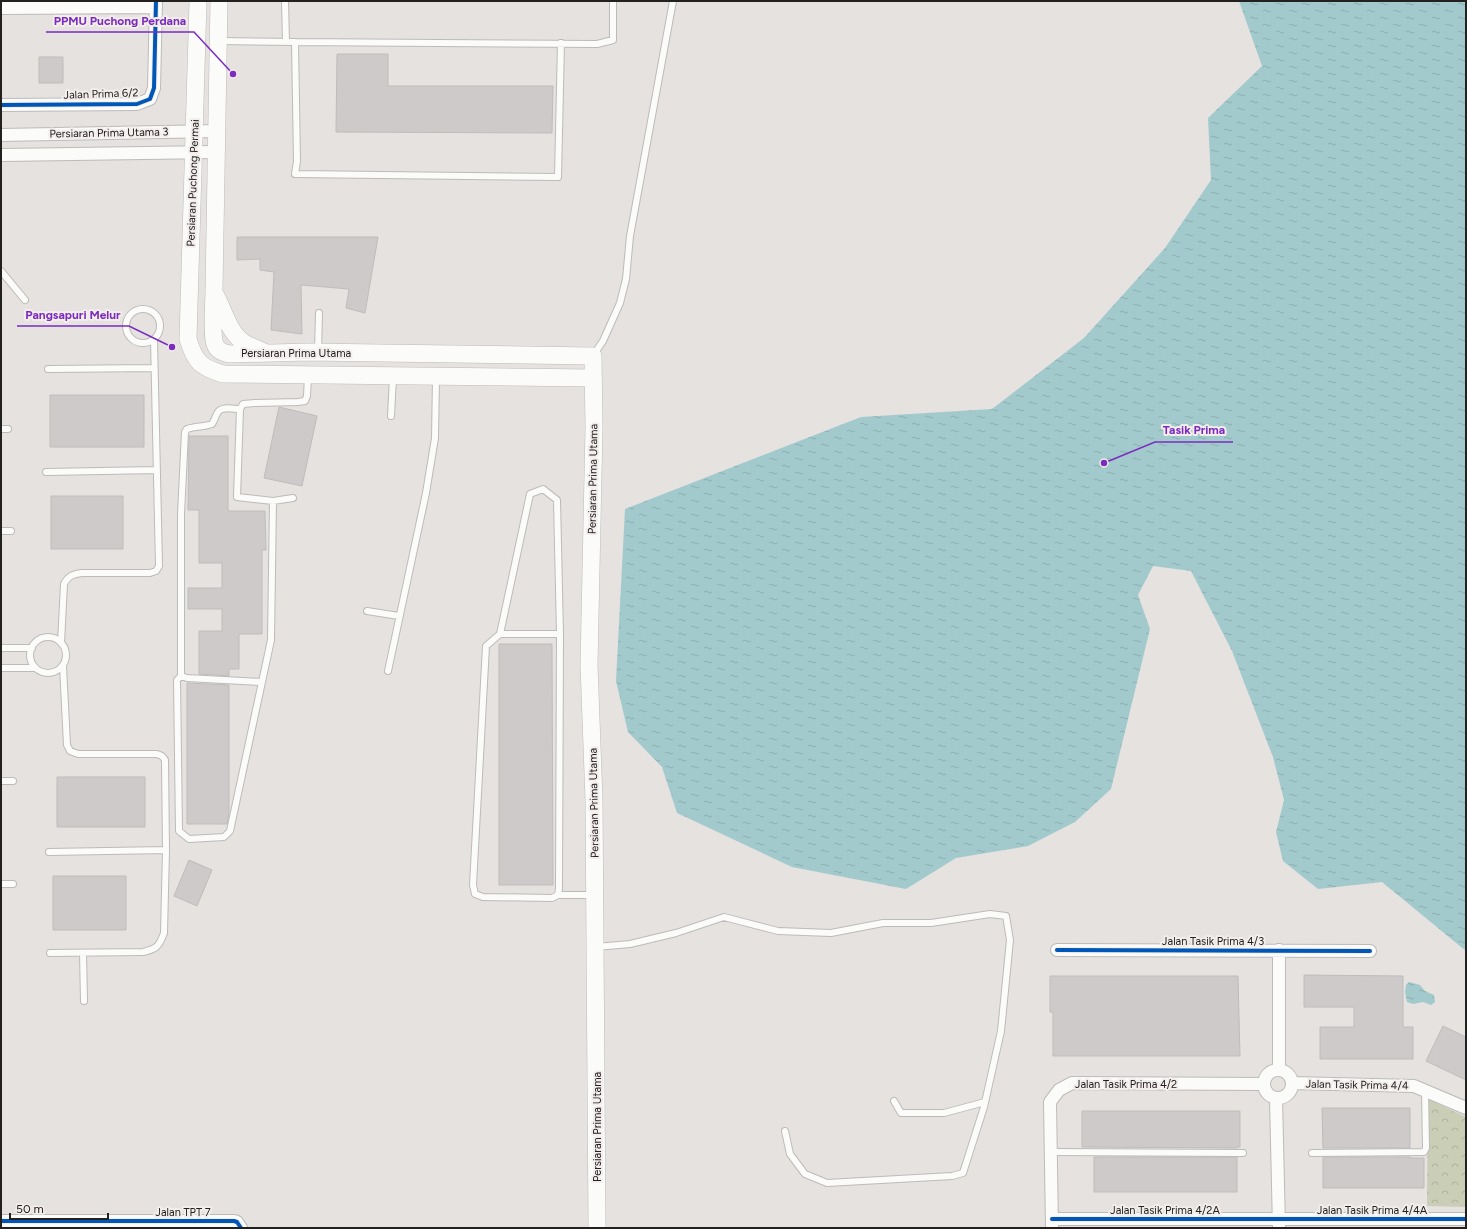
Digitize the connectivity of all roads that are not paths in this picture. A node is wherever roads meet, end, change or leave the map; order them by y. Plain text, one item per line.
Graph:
1 (198, 1) edge
2 (219, 1) edge
3 (285, 1) edge
4 (613, 1) edge
5 (673, 1) edge
6 (156, 4) edge
7 (1, 8) edge
8 (218, 41) junction
9 (286, 42) junction
10 (294, 42) junction
11 (561, 44) junction
12 (1, 105) edge
13 (194, 131) junction
14 (217, 131) junction
15 (1, 135) edge
16 (194, 152) junction
17 (216, 152) junction
18 (1, 155) edge
19 (1, 271) edge
20 (214, 290) junction
21 (25, 300) dead end
22 (319, 313) dead end
23 (154, 340) junction
24 (217, 349) junction
25 (268, 353) junction
26 (313, 353) junction
27 (593, 356) junction
28 (198, 363) junction
29 (154, 368) junction
30 (48, 369) dead end
31 (308, 375) junction
32 (393, 375) junction
33 (436, 376) junction
34 (593, 378) junction
35 (240, 409) junction
36 (391, 416) dead end
37 (157, 470) junction
38 (46, 472) dead end
39 (293, 498) dead end
40 (273, 502) junction
41 (1, 531) edge
42 (11, 531) dead end
43 (367, 611) dead end
44 (399, 616) junction
45 (500, 634) junction
46 (560, 634) junction
47 (61, 643) junction
48 (1, 648) edge
49 (32, 648) junction
50 (63, 666) junction
51 (1, 668) edge
52 (35, 668) junction
53 (388, 671) dead end
54 (180, 676) junction
55 (261, 682) junction
56 (1, 781) edge
57 (13, 781) dead end
58 (166, 850) junction
59 (49, 852) dead end
60 (1, 884) edge
61 (13, 884) dead end
62 (558, 895) junction
63 (595, 895) junction
64 (596, 947) junction
65 (1056, 950) dead end
66 (1279, 950) junction
67 (1370, 951) dead end
68 (50, 953) dead end
69 (84, 953) junction
70 (84, 1001) dead end
71 (1279, 1069) junction
72 (1292, 1083) junction
73 (1263, 1084) junction
74 (1425, 1090) junction
75 (1276, 1098) junction
76 (894, 1101) dead end
77 (985, 1102) junction
78 (1466, 1108) edge
79 (785, 1130) dead end
80 (1051, 1152) junction
81 (1312, 1152) dead end
82 (1243, 1153) dead end
83 (1466, 1219) edge
84 (1, 1221) edge
85 (1279, 1223) edge
86 (1052, 1224) edge
87 (240, 1228) edge
88 (597, 1228) edge

1 - 13 main road, Persiaran Puchong Permai
2 - 8 main road, Persiaran Puchong Permai
3 - 9 lane
4 - 11 lane
5 - 27 lane
6 - 7 street
6 - 12 street, Jalan Prima 6/2
8 - 9 lane
8 - 14 main road, Persiaran Puchong Permai
9 - 10 lane
10 - 11 lane
10 - 11 lane
13 - 14 street, Persiaran Prima Utama 3
13 - 15 street, Persiaran Prima Utama 3
13 - 16 main road, Persiaran Puchong Permai
14 - 17 main road, Persiaran Puchong Permai
16 - 17 street, Persiaran Prima Utama 3
16 - 18 street, Persiaran Prima Utama 3
16 - 28 main road, Persiaran Puchong Permai
17 - 20 main road, Persiaran Puchong Permai
19 - 21 lane
20 - 24 main road, Persiaran Puchong Permai
20 - 25 main road
22 - 26 lane
23 - 23 lane
23 - 29 lane
24 - 25 main road, Persiaran Prima Utama
24 - 28 main road
25 - 26 main road, Persiaran Prima Utama
26 - 27 main road, Persiaran Prima Utama
26 - 31 main road
27 - 34 main road, Persiaran Prima Utama
28 - 31 main road, Persiaran Prima Utama
29 - 30 lane
29 - 37 lane
31 - 32 main road, Persiaran Prima Utama
31 - 35 lane
32 - 33 main road, Persiaran Prima Utama
32 - 36 lane
33 - 34 main road, Persiaran Prima Utama
33 - 44 lane
34 - 63 main road, Persiaran Prima Utama
35 - 40 lane
35 - 54 lane
37 - 38 lane
37 - 47 lane
39 - 40 lane
40 - 55 lane
41 - 42 lane
43 - 44 lane
44 - 53 lane
45 - 46 lane
45 - 46 lane
45 - 62 lane
46 - 62 lane
47 - 49 lane
47 - 50 lane
48 - 49 lane
49 - 52 lane
50 - 52 lane
50 - 58 lane
51 - 52 lane
54 - 55 lane
54 - 55 lane
56 - 57 lane
58 - 59 lane
58 - 69 lane
60 - 61 lane
62 - 63 lane
63 - 64 main road, Persiaran Prima Utama
64 - 77 lane
64 - 88 main road, Persiaran Prima Utama
65 - 66 street, Jalan Tasik Prima 4/3
66 - 67 street, Jalan Tasik Prima 4/3
66 - 71 street
68 - 69 lane
69 - 70 lane
71 - 72 street
71 - 73 street
72 - 74 street, Jalan Tasik Prima 4/4
72 - 75 street
73 - 75 street
73 - 80 street, Jalan Tasik Prima 4/2
74 - 78 street, Jalan Tasik Prima 4/4
74 - 81 lane
75 - 85 street
76 - 77 lane
77 - 79 lane
80 - 82 lane
80 - 86 street, Jalan Tasik Prima 4/2
83 - 85 street, Jalan Tasik Prima 4/4A
84 - 87 street, Jalan TPT 7
85 - 86 street, Jalan Tasik Prima 4/2A

